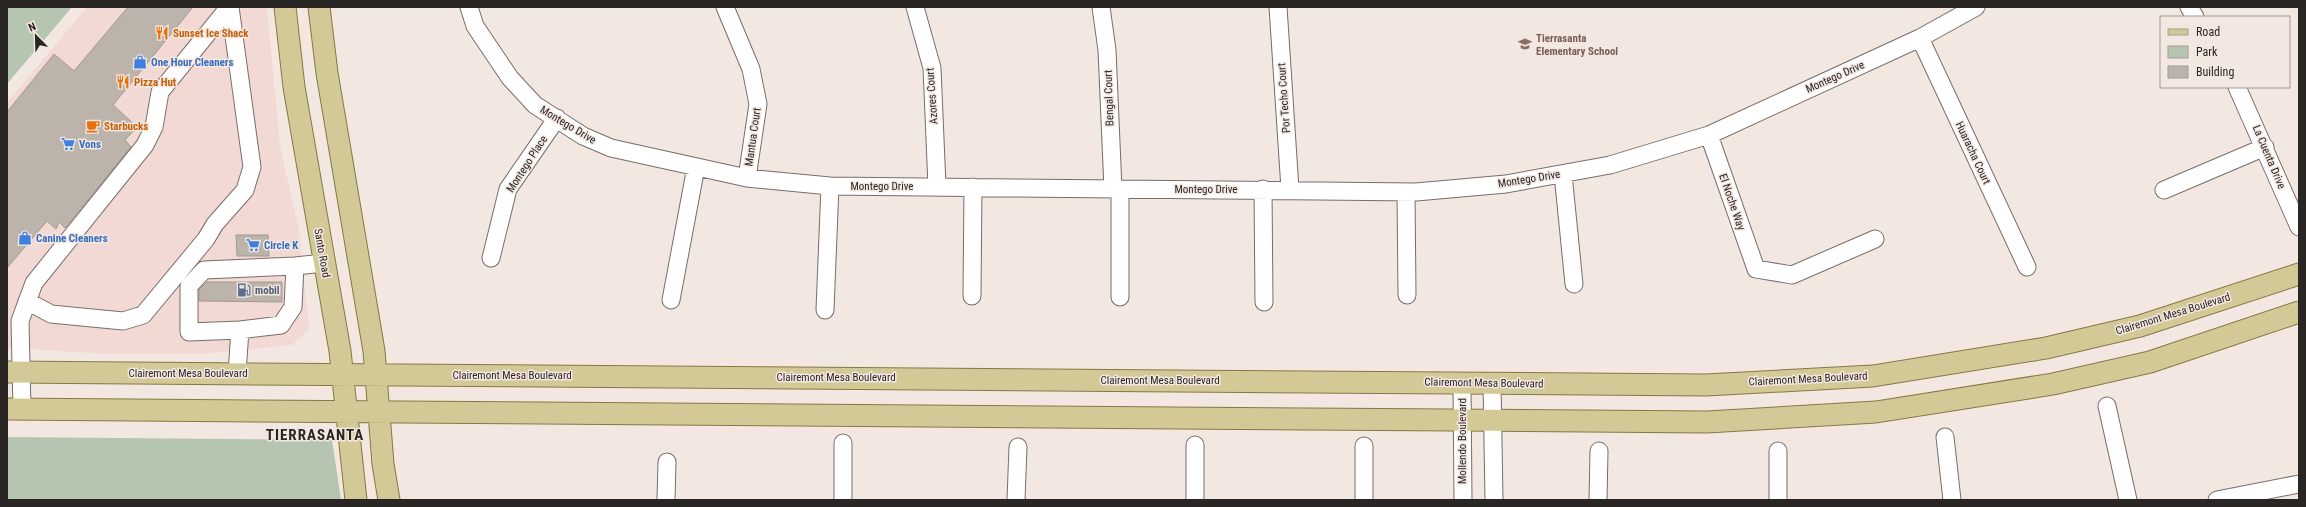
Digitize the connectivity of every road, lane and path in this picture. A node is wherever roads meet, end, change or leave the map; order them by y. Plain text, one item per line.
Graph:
1 (230, 7) edge
2 (285, 7) edge
3 (319, 7) edge
4 (469, 7) edge
5 (725, 7) edge
6 (915, 7) edge
7 (1101, 7) edge
8 (1278, 7) edge
9 (1976, 7) edge
10 (2189, 7) edge
11 (2194, 16) edge
12 (1920, 38) junction
13 (2237, 88) edge
14 (557, 118) junction
15 (1709, 135) junction
16 (2265, 147) junction
17 (696, 167) junction
18 (1562, 174) junction
19 (747, 178) junction
20 (830, 186) junction
21 (937, 186) junction
22 (973, 187) junction
23 (1116, 189) junction
24 (1263, 189) junction
25 (1290, 189) junction
26 (2164, 190) dead end
27 (1406, 192) junction
28 (2299, 227) edge
29 (1875, 239) dead end
30 (491, 258) dead end
31 (324, 263) junction
32 (294, 266) junction
33 (2027, 267) dead end
34 (2299, 274) edge
35 (1574, 284) dead end
36 (1407, 295) dead end
37 (972, 296) dead end
38 (1120, 297) dead end
39 (671, 300) dead end
40 (27, 302) junction
41 (1264, 302) dead end
42 (825, 310) dead end
43 (2299, 312) edge
44 (14, 320) edge
45 (240, 330) junction
46 (14, 372) edge
47 (237, 373) junction
48 (342, 374) junction
49 (376, 374) junction
50 (1462, 382) junction
51 (1492, 382) junction
52 (2107, 406) dead end
53 (15, 409) edge
54 (346, 412) junction
55 (380, 412) junction
56 (1462, 422) junction
57 (1492, 422) junction
58 (1945, 437) dead end
59 (843, 443) dead end
60 (1195, 446) dead end
61 (1364, 446) dead end
62 (1018, 448) dead end
63 (1599, 451) dead end
64 (1778, 451) dead end
65 (667, 462) dead end
66 (2299, 484) edge
67 (356, 500) edge
68 (389, 500) edge
69 (666, 500) edge
70 (843, 500) edge
71 (1016, 500) edge
72 (1195, 500) edge
73 (1364, 500) edge
74 (1463, 500) edge
75 (1494, 500) edge
76 (1598, 500) edge
77 (1778, 500) edge
78 (1952, 500) edge
79 (2128, 500) edge
80 (2217, 500) edge

1 - 40 street
1 - 40 street
2 - 31 main road, Santo Road
3 - 49 main road
4 - 14 street, Montego Drive
5 - 19 street, Mantua Court
6 - 21 street, Azores Court
7 - 23 street, Bengal Court
8 - 25 street, Por Techo Court
9 - 12 street, Montego Drive
10 - 11 street
12 - 15 street, Montego Drive
12 - 33 street, Huaracha Court
13 - 16 street, La Cuenta Drive
14 - 17 street, Montego Drive
14 - 30 street, Montego Place
15 - 18 street, Montego Drive
15 - 29 street, El Noche Way
16 - 26 street
16 - 28 street, La Cuenta Drive
17 - 19 street, Montego Drive
17 - 39 street
18 - 27 street, Montego Drive
18 - 35 street
19 - 20 street, Montego Drive
20 - 21 street, Montego Drive
20 - 42 street
21 - 22 street, Montego Drive
22 - 23 street, Montego Drive
22 - 37 street
23 - 24 street, Montego Drive
23 - 38 street, Bengal Court
24 - 25 street, Montego Drive
24 - 41 street
25 - 27 street, Montego Drive
27 - 36 street
31 - 32 street
31 - 48 main road, Santo Road
32 - 45 street
32 - 45 street
34 - 51 main road, Clairemont Mesa Boulevard
40 - 44 street
43 - 57 main road
44 - 46 street
45 - 47 street
46 - 47 main road, Clairemont Mesa Boulevard
46 - 53 street
47 - 48 main road, Clairemont Mesa Boulevard
48 - 49 main road, Clairemont Mesa Boulevard
48 - 54 main road, Santo Road
49 - 50 main road, Clairemont Mesa Boulevard
49 - 55 main road
50 - 51 main road, Clairemont Mesa Boulevard
50 - 56 street, Mollendo Boulevard
51 - 57 street
52 - 79 street
53 - 54 main road
54 - 55 main road
54 - 67 main road, Santo Road
55 - 56 main road
55 - 68 main road
56 - 57 main road
56 - 74 street, Mollendo Boulevard
57 - 75 street
58 - 78 street
59 - 70 street
60 - 72 street
61 - 73 street
62 - 71 street
63 - 76 street
64 - 77 street
65 - 69 street
66 - 80 street

